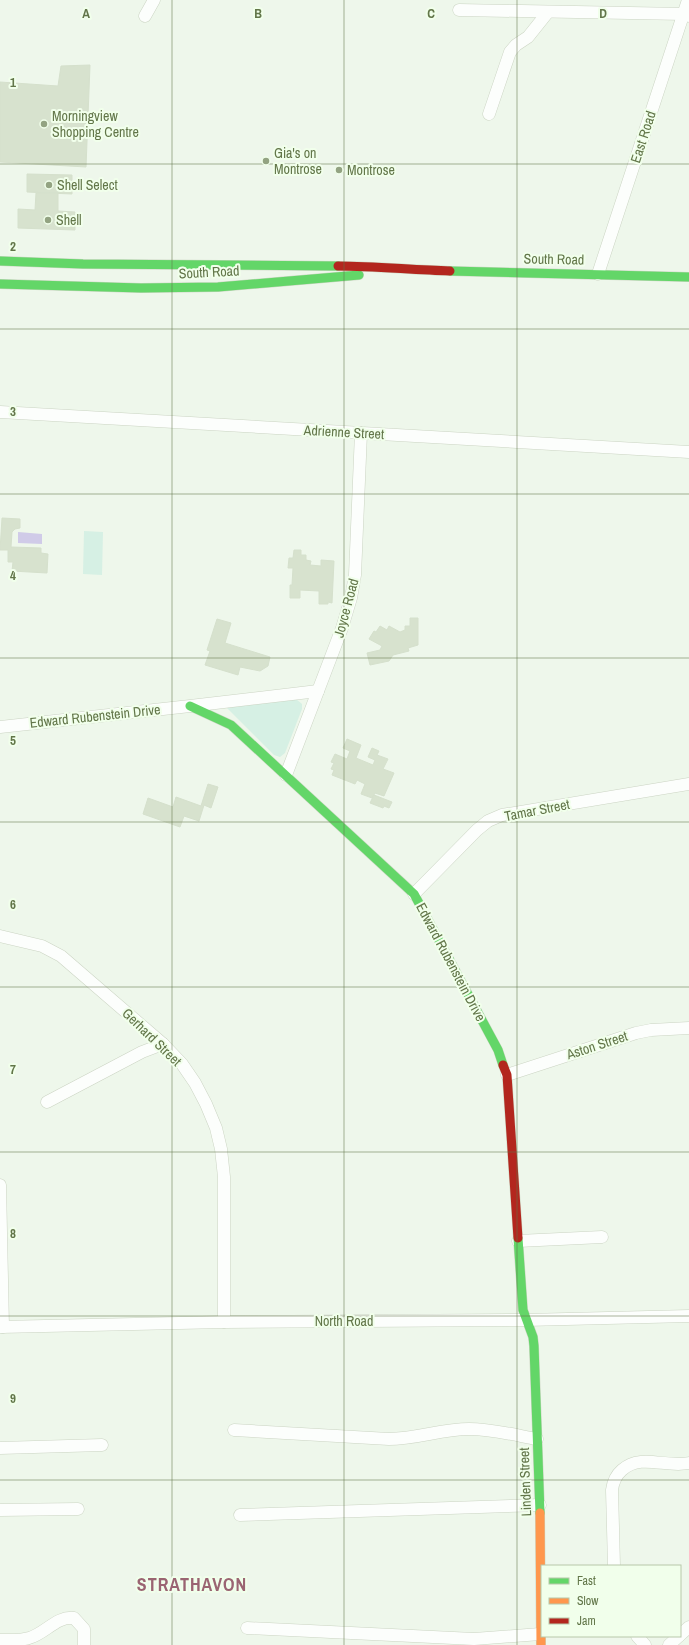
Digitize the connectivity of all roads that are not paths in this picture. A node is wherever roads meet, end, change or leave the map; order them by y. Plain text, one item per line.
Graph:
1 (154, 0) edge
2 (688, 0) edge
3 (459, 10) dead end
4 (548, 12) junction
5 (687, 15) edge
6 (145, 16) dead end
7 (489, 114) dead end
8 (0, 261) edge
9 (419, 270) junction
10 (598, 274) junction
11 (689, 277) edge
12 (0, 284) edge
13 (0, 412) edge
14 (361, 433) junction
15 (689, 452) edge
16 (318, 691) junction
17 (190, 706) junction
18 (0, 727) edge
19 (286, 774) junction
20 (689, 784) edge
21 (414, 894) junction
22 (0, 936) edge
23 (689, 1028) edge
24 (163, 1044) junction
25 (507, 1075) junction
26 (47, 1102) dead end
27 (0, 1185) edge
28 (602, 1237) dead end
29 (518, 1241) junction
30 (689, 1316) edge
31 (526, 1320) junction
32 (224, 1322) junction
33 (2, 1327) edge
34 (234, 1430) dead end
35 (537, 1439) junction
36 (102, 1445) dead end
37 (0, 1448) edge
38 (689, 1463) edge
39 (540, 1505) junction
40 (78, 1509) dead end
41 (0, 1510) edge
42 (240, 1515) dead end
43 (614, 1565) edge
44 (689, 1627) edge
45 (247, 1628) dead end
46 (681, 1635) edge
47 (638, 1637) edge
48 (679, 1637) edge
49 (0, 1640) edge
50 (541, 1640) edge
51 (508, 1641) edge
52 (84, 1645) edge
53 (645, 1645) edge
54 (669, 1645) edge

1 - 6 street
2 - 5 street, East Road
3 - 4 street
4 - 5 street
4 - 7 street
5 - 10 street, East Road
8 - 9 street, South Road
9 - 10 street, South Road
9 - 12 street, South Road
10 - 11 street, South Road
13 - 14 street, Adrienne Street
14 - 15 street, Adrienne Street
14 - 16 street, Joyce Road
16 - 17 street, Edward Rubenstein Drive
16 - 19 street, Joyce Road
17 - 18 street, Edward Rubenstein Drive
17 - 19 street, Edward Rubenstein Drive
19 - 21 street, Edward Rubenstein Drive
20 - 21 street, Tamar Street
21 - 25 street, Edward Rubenstein Drive
22 - 24 street, Gerhard Street
23 - 25 street, Aston Street
24 - 26 street
24 - 32 street, Gerhard Street
25 - 29 street, Edward Rubenstein Drive
27 - 33 street
28 - 29 street
29 - 31 street, Edward Rubenstein Drive
30 - 31 street, North Road
31 - 32 street, North Road
31 - 35 street, Linden Street
32 - 33 street, North Road
34 - 35 street
35 - 39 street, Linden Street
36 - 37 street
38 - 43 street
39 - 42 street
39 - 50 street, Linden Street
40 - 41 street
44 - 46 street
45 - 51 street
47 - 53 street
48 - 54 street
49 - 52 street
50 - 51 street

